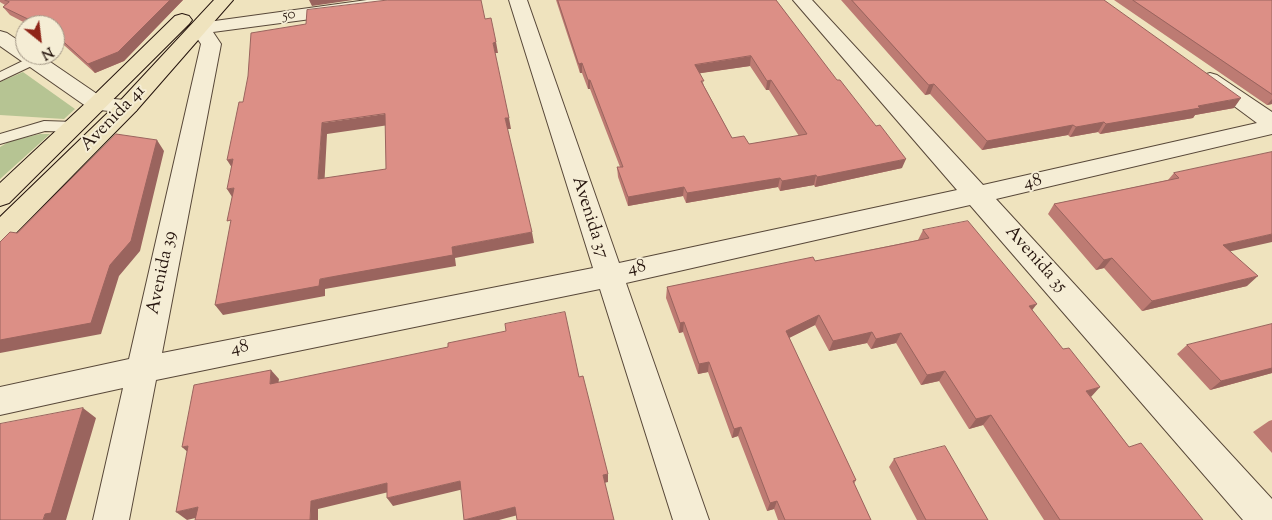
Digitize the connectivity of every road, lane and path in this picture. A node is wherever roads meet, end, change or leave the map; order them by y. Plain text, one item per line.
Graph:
1 (200, 0) edge
2 (224, 0) edge
3 (409, 0) edge
4 (518, 0) edge
5 (802, 0) edge
6 (200, 28) junction
7 (0, 37) edge
8 (15, 47) edge
9 (17, 65) edge
10 (41, 65) edge
11 (1193, 67) edge
12 (0, 78) edge
13 (98, 104) junction
14 (128, 106) junction
15 (1272, 122) edge
16 (75, 127) junction
17 (1272, 127) edge
18 (0, 139) edge
19 (977, 195) junction
20 (0, 197) edge
21 (0, 233) edge
22 (608, 276) junction
23 (142, 369) junction
24 (0, 401) edge
25 (110, 520) edge
26 (691, 520) edge
27 (1267, 520) edge

1 - 13 main road, Avenida 41
2 - 6 main road, Avenida 41
3 - 6 street, 50
4 - 22 street, Avenida 37
5 - 19 street, Avenida 35
6 - 14 main road, Avenida 41
6 - 23 street, Avenida 39
7 - 8 street
9 - 12 lane
10 - 13 street
11 - 15 street
13 - 14 street
13 - 16 main road, Avenida 41
14 - 21 main road, Avenida 41
16 - 18 lane
16 - 20 main road, Avenida 41
17 - 19 street, 48
19 - 22 street, 48
19 - 27 street, Avenida 35
22 - 23 street, 48
22 - 26 street, Avenida 37
23 - 24 street, 48
23 - 25 street, Avenida 39

